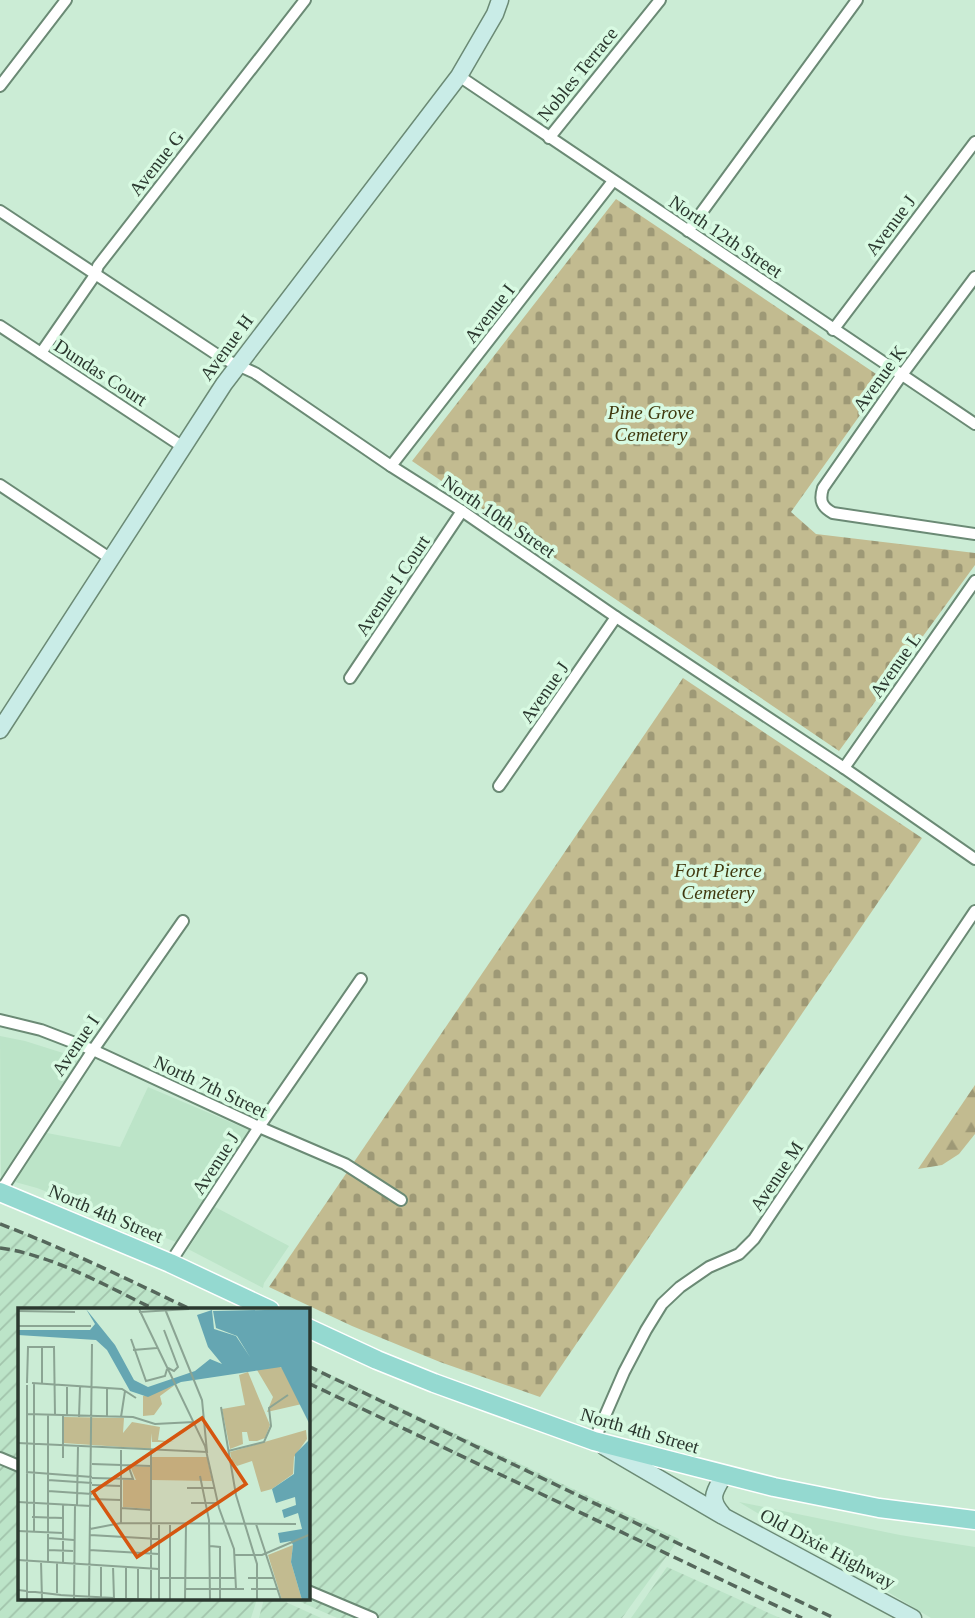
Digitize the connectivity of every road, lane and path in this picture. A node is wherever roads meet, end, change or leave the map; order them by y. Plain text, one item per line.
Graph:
1 (66, 0) edge
2 (305, 0) edge
3 (500, 0) edge
4 (660, 0) edge
5 (857, 0) edge
6 (459, 76) junction
7 (0, 86) edge
8 (549, 138) junction
9 (975, 142) edge
10 (613, 181) junction
11 (0, 211) edge
12 (688, 231) junction
13 (95, 275) junction
14 (975, 276) edge
15 (0, 326) edge
16 (833, 330) junction
17 (41, 353) junction
18 (238, 365) junction
19 (901, 376) junction
20 (975, 424) edge
21 (183, 447) junction
22 (391, 466) junction
23 (0, 485) edge
24 (462, 511) junction
25 (975, 534) edge
26 (111, 558) junction
27 (975, 581) edge
28 (616, 617) junction
29 (350, 678) dead end
30 (1, 725) edge
31 (844, 768) junction
32 (499, 786) dead end
33 (975, 859) edge
34 (975, 911) edge
35 (183, 921) dead end
36 (361, 979) dead end
37 (0, 1020) edge
38 (93, 1050) junction
39 (259, 1127) junction
40 (0, 1192) edge
41 (401, 1200) dead end
42 (170, 1263) junction
43 (266, 1308) edge
44 (310, 1329) edge
45 (594, 1441) junction
46 (0, 1458) edge
47 (18, 1466) edge
48 (723, 1475) junction
49 (723, 1516) junction
50 (975, 1520) edge
51 (310, 1592) edge
52 (372, 1618) edge
53 (913, 1618) edge

1 - 7 street
2 - 13 street, Avenue G
3 - 6 street, Avenue H
4 - 8 street, Nobles Terrace
5 - 12 street
6 - 8 street, North 12th Street
6 - 18 street, Avenue H
8 - 10 street, North 12th Street
9 - 16 street, Avenue J
10 - 12 street, North 12th Street
10 - 22 street, Avenue I
11 - 13 street, North 10th Street
12 - 16 street, North 12th Street
13 - 17 street, Avenue G
13 - 18 street, North 10th Street
14 - 19 street, Avenue K
15 - 17 street, Dundas Court
16 - 19 street, North 12th Street
17 - 21 street, Dundas Court
18 - 21 street, Avenue H
18 - 22 street, North 10th Street
19 - 20 street, North 12th Street
19 - 25 street, Avenue K
21 - 26 street, Avenue H
22 - 24 street, North 10th Street
23 - 26 street
24 - 28 street, North 10th Street
24 - 29 street, Avenue I Court
26 - 30 street, Avenue H
27 - 31 street, Avenue L
28 - 31 street, North 10th Street
28 - 32 street, Avenue J
31 - 33 street, North 10th Street
34 - 45 street, Avenue M
35 - 38 street, Avenue I
36 - 39 street, Avenue J
37 - 38 street, North 7th Street
38 - 39 street, North 7th Street
38 - 40 street, Avenue I
39 - 41 street, North 7th Street
39 - 42 street, Avenue J
40 - 42 main road, North 4th Street
42 - 43 main road, North 4th Street
44 - 45 main road, North 4th Street
45 - 48 main road, North 4th Street
45 - 49 street, Old Dixie Highway
46 - 47 street
48 - 49 street
48 - 50 main road, North 4th Street
49 - 53 street, Old Dixie Highway
51 - 52 street

